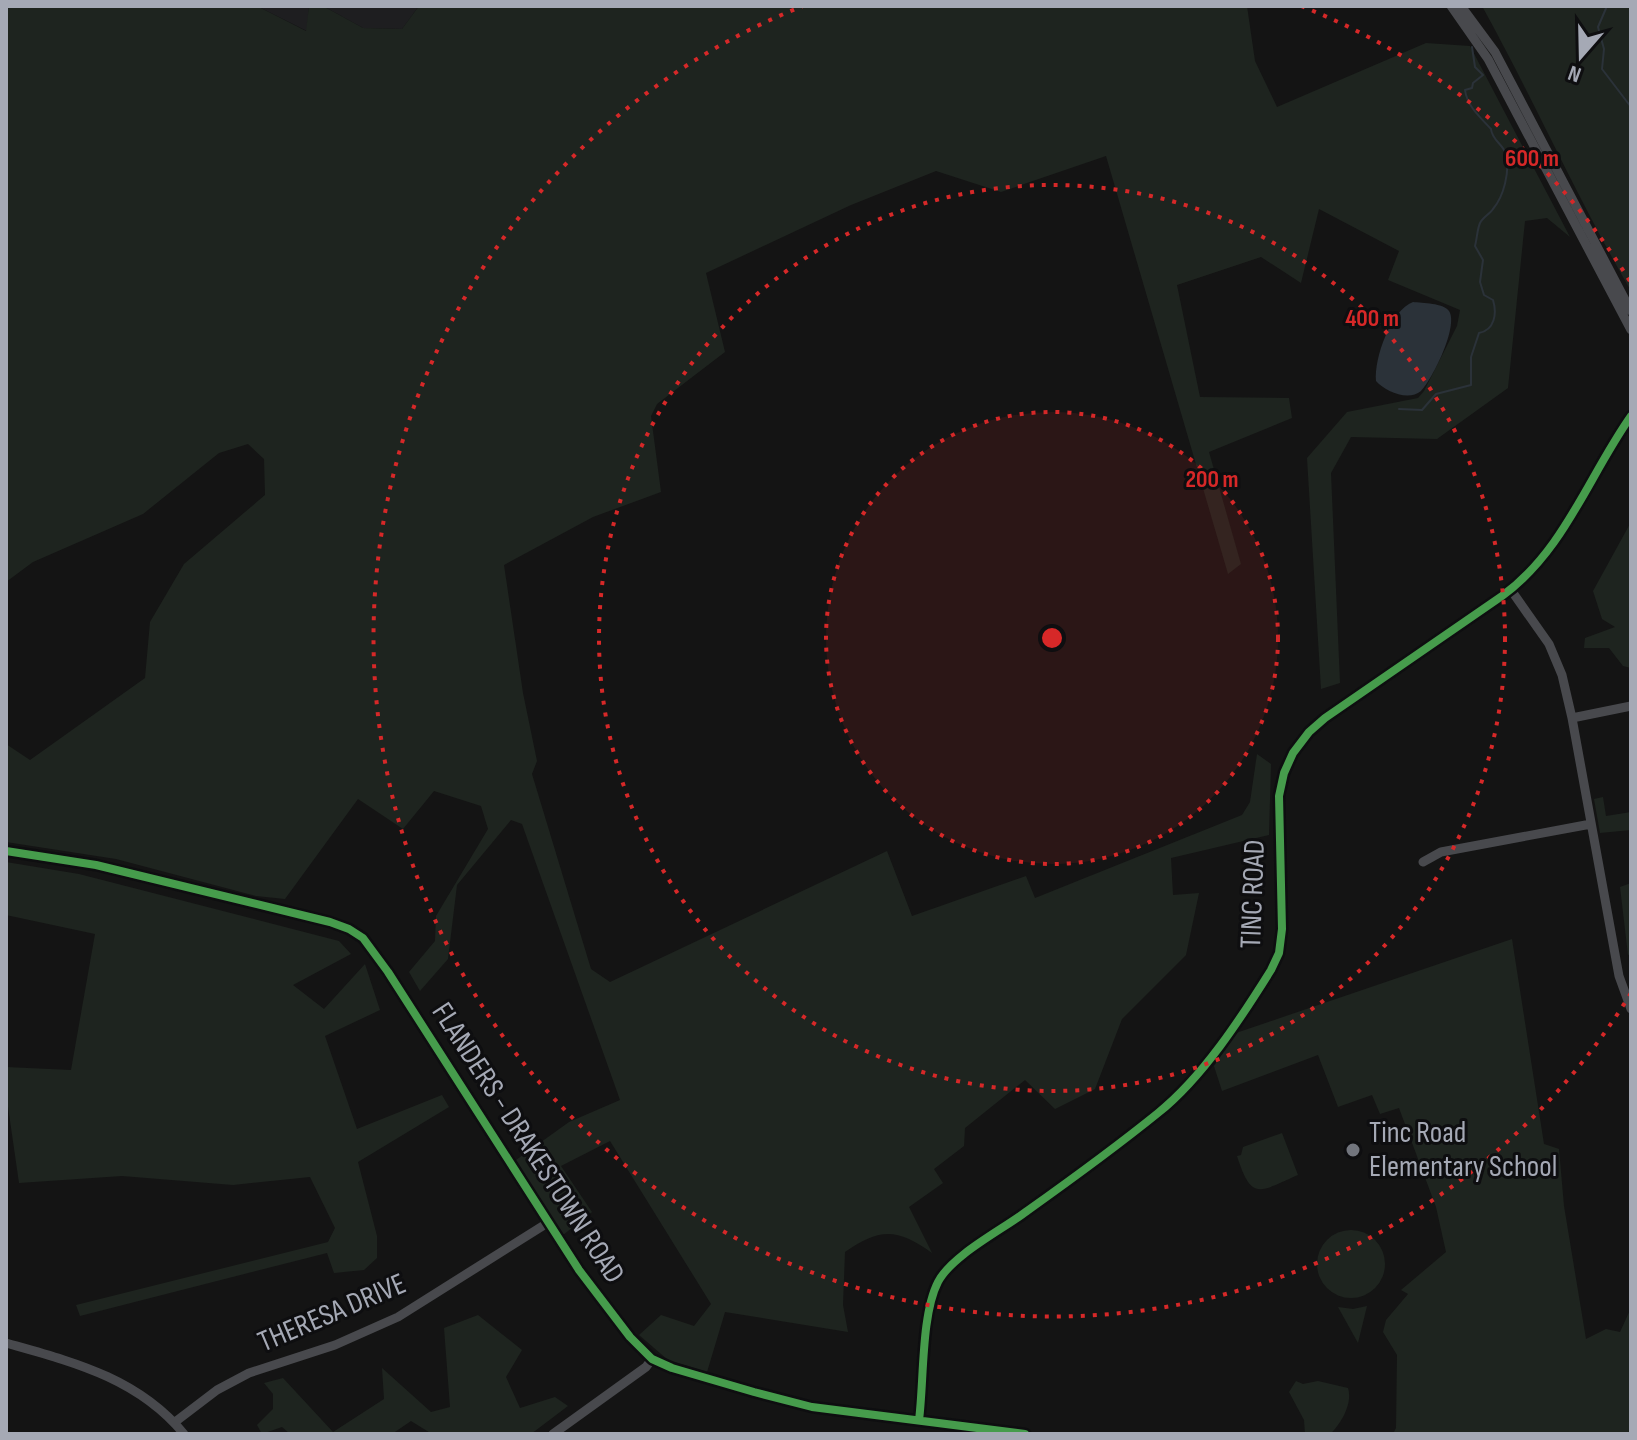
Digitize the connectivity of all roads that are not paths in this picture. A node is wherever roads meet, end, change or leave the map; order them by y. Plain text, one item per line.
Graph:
1 (1451, 6) edge
2 (1461, 6) edge
3 (1631, 311) edge
4 (1631, 330) edge
5 (1631, 416) edge
6 (1511, 590) junction
7 (1631, 706) edge
8 (1572, 718) junction
9 (1591, 824) junction
10 (6, 851) edge
11 (1423, 862) dead end
12 (1631, 1009) edge
13 (549, 1222) junction
14 (6, 1343) edge
15 (652, 1359) junction
16 (919, 1420) junction
17 (175, 1422) junction
18 (184, 1434) edge
19 (553, 1434) edge
20 (1025, 1434) edge

1 - 4 street
2 - 3 street
5 - 6 street, TINC ROAD
6 - 8 street
6 - 16 street, TINC ROAD
7 - 8 street
8 - 9 street
9 - 11 street
9 - 12 street
10 - 13 street, FLANDERS - DRAKESTOWN ROAD
13 - 15 street, FLANDERS - DRAKESTOWN ROAD
13 - 17 street, THERESA DRIVE
14 - 17 street
15 - 16 street, FLANDERS - DRAKESTOWN ROAD
15 - 19 street
16 - 20 street, FLANDERS - DRAKESTOWN ROAD
17 - 18 street

